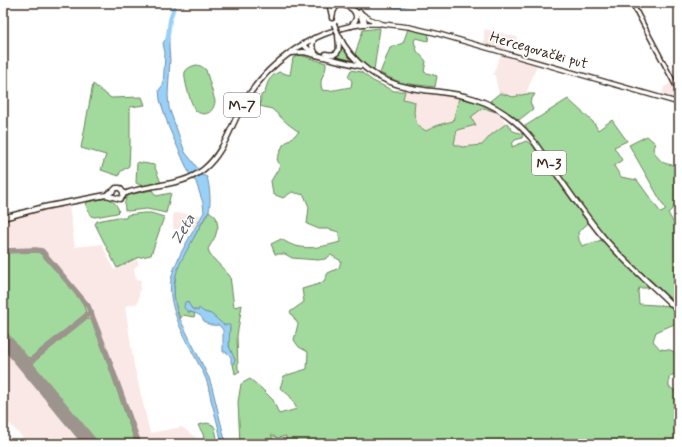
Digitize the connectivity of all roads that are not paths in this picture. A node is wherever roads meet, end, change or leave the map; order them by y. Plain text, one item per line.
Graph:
1 (329, 3) edge
2 (346, 3) edge
3 (632, 3) edge
4 (354, 11) junction
5 (361, 13) junction
6 (332, 18) junction
7 (364, 24) junction
8 (383, 24) junction
9 (351, 26) junction
10 (338, 34) junction
11 (314, 38) junction
12 (302, 44) junction
13 (304, 52) junction
14 (315, 52) junction
15 (289, 53) junction
16 (362, 67) junction
17 (679, 92) edge
18 (677, 100) edge
19 (679, 107) edge
20 (113, 191) junction
21 (123, 192) junction
22 (106, 195) junction
23 (114, 196) junction
24 (3, 218) edge
25 (679, 312) edge

1 - 6 main road, M-3
2 - 5 main road
3 - 17 street
4 - 6 main road
4 - 7 main road
4 - 9 main road
5 - 7 main road
5 - 8 main road
6 - 10 main road, M-3, bridge
7 - 8 main road
7 - 9 main road, M-7
8 - 18 main road, Hercegovački put
9 - 11 main road, M-7
10 - 14 main road
10 - 16 main road, M-3
11 - 12 main road, M-7
11 - 14 main road
12 - 13 main road
12 - 14 main road
12 - 15 main road, M-7
13 - 15 main road
13 - 16 main road
15 - 21 main road, M-7
16 - 25 main road, M-3
18 - 19 main road
20 - 21 main road, M-7
20 - 22 main road, M-7
20 - 23 main road
21 - 23 main road, M-7
22 - 23 main road, M-7
22 - 24 main road, M-7

